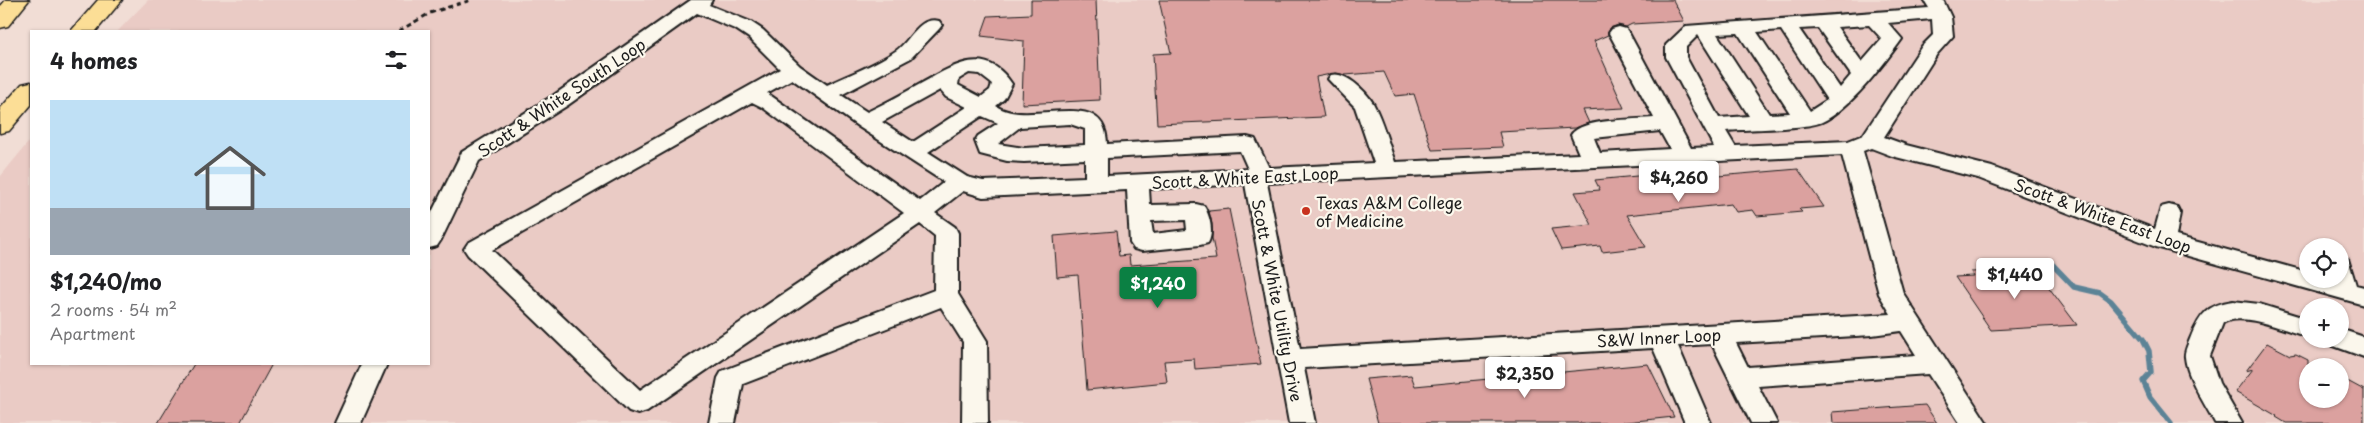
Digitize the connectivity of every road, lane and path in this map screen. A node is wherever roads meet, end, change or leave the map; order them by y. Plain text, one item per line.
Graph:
1 (18, 0) edge
2 (111, 0) edge
3 (471, 0) edge
4 (700, 3) edge
5 (1931, 9) edge
6 (1874, 19) junction
7 (0, 21) edge
8 (1823, 22) junction
9 (1786, 24) junction
10 (932, 25) dead end
11 (1743, 26) junction
12 (1704, 29) junction
13 (84, 30) edge
14 (400, 30) edge
15 (1619, 33) dead end
16 (1892, 39) junction
17 (793, 70) junction
18 (950, 74) junction
19 (1862, 75) junction
20 (1338, 79) dead end
21 (30, 91) edge
22 (751, 93) junction
23 (826, 94) junction
24 (1838, 101) junction
25 (982, 106) junction
26 (1805, 119) junction
27 (1015, 121) junction
28 (866, 122) junction
29 (1763, 122) junction
30 (1667, 124) junction
31 (0, 125) edge
32 (1712, 125) junction
33 (1861, 144) junction
34 (913, 152) junction
35 (1095, 153) junction
36 (1728, 154) junction
37 (1684, 156) junction
38 (1592, 160) junction
39 (1387, 170) junction
40 (1259, 176) junction
41 (959, 182) junction
42 (1137, 182) junction
43 (1096, 184) junction
44 (920, 213) junction
45 (1139, 213) dead end
46 (2169, 213) dead end
47 (430, 238) edge
48 (2164, 241) junction
49 (2343, 289) edge
50 (946, 295) junction
51 (1908, 321) junction
52 (2299, 325) edge
53 (1719, 334) junction
54 (1661, 337) junction
55 (2349, 341) edge
56 (2364, 347) edge
57 (1290, 359) junction
58 (1934, 364) junction
59 (374, 365) edge
60 (1742, 376) junction
61 (348, 423) edge
62 (722, 423) edge
63 (975, 423) edge
64 (1302, 423) edge
65 (1698, 423) edge
66 (1764, 423) edge
67 (1974, 423) edge
68 (2229, 423) edge

1 - 7 main road
2 - 13 main road
3 - 14 path
4 - 17 lane, Scott & White East Loop
4 - 47 lane, Scott & White South Loop
5 - 6 lane
5 - 16 lane
5 - 33 lane
6 - 8 lane
6 - 16 lane
8 - 9 lane
8 - 19 lane
9 - 11 lane
9 - 24 lane
10 - 23 lane
11 - 12 lane
11 - 26 lane
12 - 29 lane
12 - 32 lane
15 - 30 lane
16 - 19 lane
17 - 22 lane
17 - 23 lane, Scott & White East Loop
18 - 25 lane
18 - 25 lane
18 - 28 lane
19 - 24 lane
20 - 39 lane
21 - 31 main road
22 - 44 lane
22 - 44 lane
23 - 28 lane, Scott & White East Loop
24 - 26 lane
25 - 27 lane
25 - 34 lane
26 - 29 lane
27 - 35 lane
27 - 35 lane
28 - 34 lane, Scott & White East Loop
29 - 32 lane
30 - 37 lane
30 - 38 lane
32 - 36 lane
33 - 36 lane, Scott & White East Loop
33 - 48 lane, Scott & White East Loop
33 - 51 lane
34 - 41 lane, Scott & White East Loop
35 - 40 lane, Scott & White Utility Drive
35 - 43 lane
36 - 37 lane, Scott & White East Loop
37 - 38 lane, Scott & White East Loop
38 - 39 lane, Scott & White East Loop
39 - 40 lane, Scott & White East Loop
40 - 42 lane, Scott & White East Loop
40 - 57 lane, Scott & White Utility Drive
41 - 43 lane, Scott & White East Loop
41 - 44 lane
42 - 43 lane, Scott & White East Loop
42 - 45 lane
44 - 50 lane
46 - 48 lane
48 - 49 lane, Scott & White East Loop
50 - 62 lane
50 - 63 lane
51 - 53 lane, S&W Inner Loop
51 - 58 lane
52 - 68 lane
53 - 54 lane, S&W Inner Loop
53 - 60 lane
54 - 57 lane, S&W Inner Loop
54 - 65 lane
55 - 56 lane
57 - 64 lane, Scott & White Utility Drive
58 - 60 lane
58 - 67 lane
59 - 61 lane
60 - 66 lane

